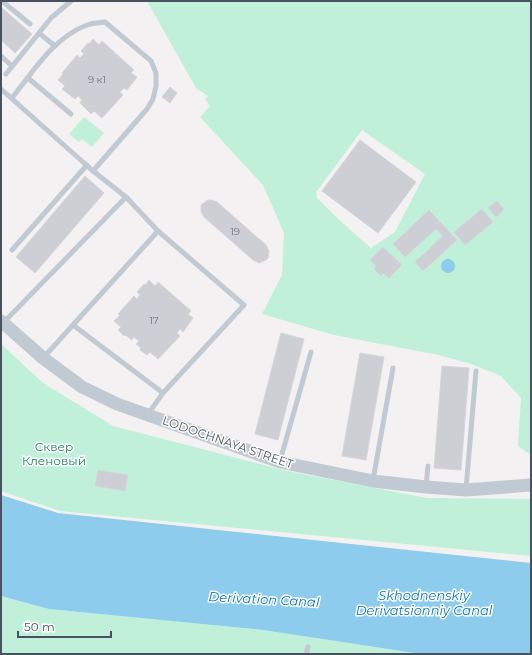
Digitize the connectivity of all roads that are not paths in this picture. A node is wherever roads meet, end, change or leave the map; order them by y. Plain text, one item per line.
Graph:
1 (2, 1) edge
2 (71, 1) edge
3 (30, 24) dead end
4 (39, 33) junction
5 (54, 46) junction
6 (1, 56) edge
7 (12, 66) junction
8 (6, 74) dead end
9 (28, 78) junction
10 (1, 89) edge
11 (12, 98) junction
12 (71, 114) dead end
13 (87, 165) junction
14 (93, 171) junction
15 (126, 197) junction
16 (158, 231) junction
17 (12, 250) dead end
18 (2, 322) edge
19 (73, 325) junction
20 (311, 352) dead end
21 (43, 358) junction
22 (393, 368) dead end
23 (476, 371) dead end
24 (162, 393) junction
25 (148, 415) junction
26 (280, 462) junction
27 (428, 466) dead end
28 (373, 481) junction
29 (531, 486) edge
30 (426, 488) junction
31 (466, 490) junction
32 (308, 647) dead end
33 (306, 654) edge

1 - 3 lane
2 - 4 lane
4 - 5 lane
4 - 7 lane
5 - 9 lane
5 - 14 lane
6 - 7 lane
7 - 8 lane
9 - 11 lane
9 - 12 lane
10 - 11 lane
11 - 13 lane
13 - 14 lane
13 - 17 lane
14 - 15 lane
15 - 16 lane
15 - 18 lane
16 - 19 lane
16 - 24 lane
18 - 21 street, LODOCHNAYA STREET
19 - 21 lane
19 - 24 lane
20 - 26 lane
21 - 25 street, LODOCHNAYA STREET
22 - 28 lane
23 - 31 lane
24 - 25 lane
25 - 26 street, LODOCHNAYA STREET
26 - 28 street, LODOCHNAYA STREET
27 - 30 lane
28 - 30 street, LODOCHNAYA STREET
29 - 31 street, LODOCHNAYA STREET
30 - 31 street, LODOCHNAYA STREET
32 - 33 lane

